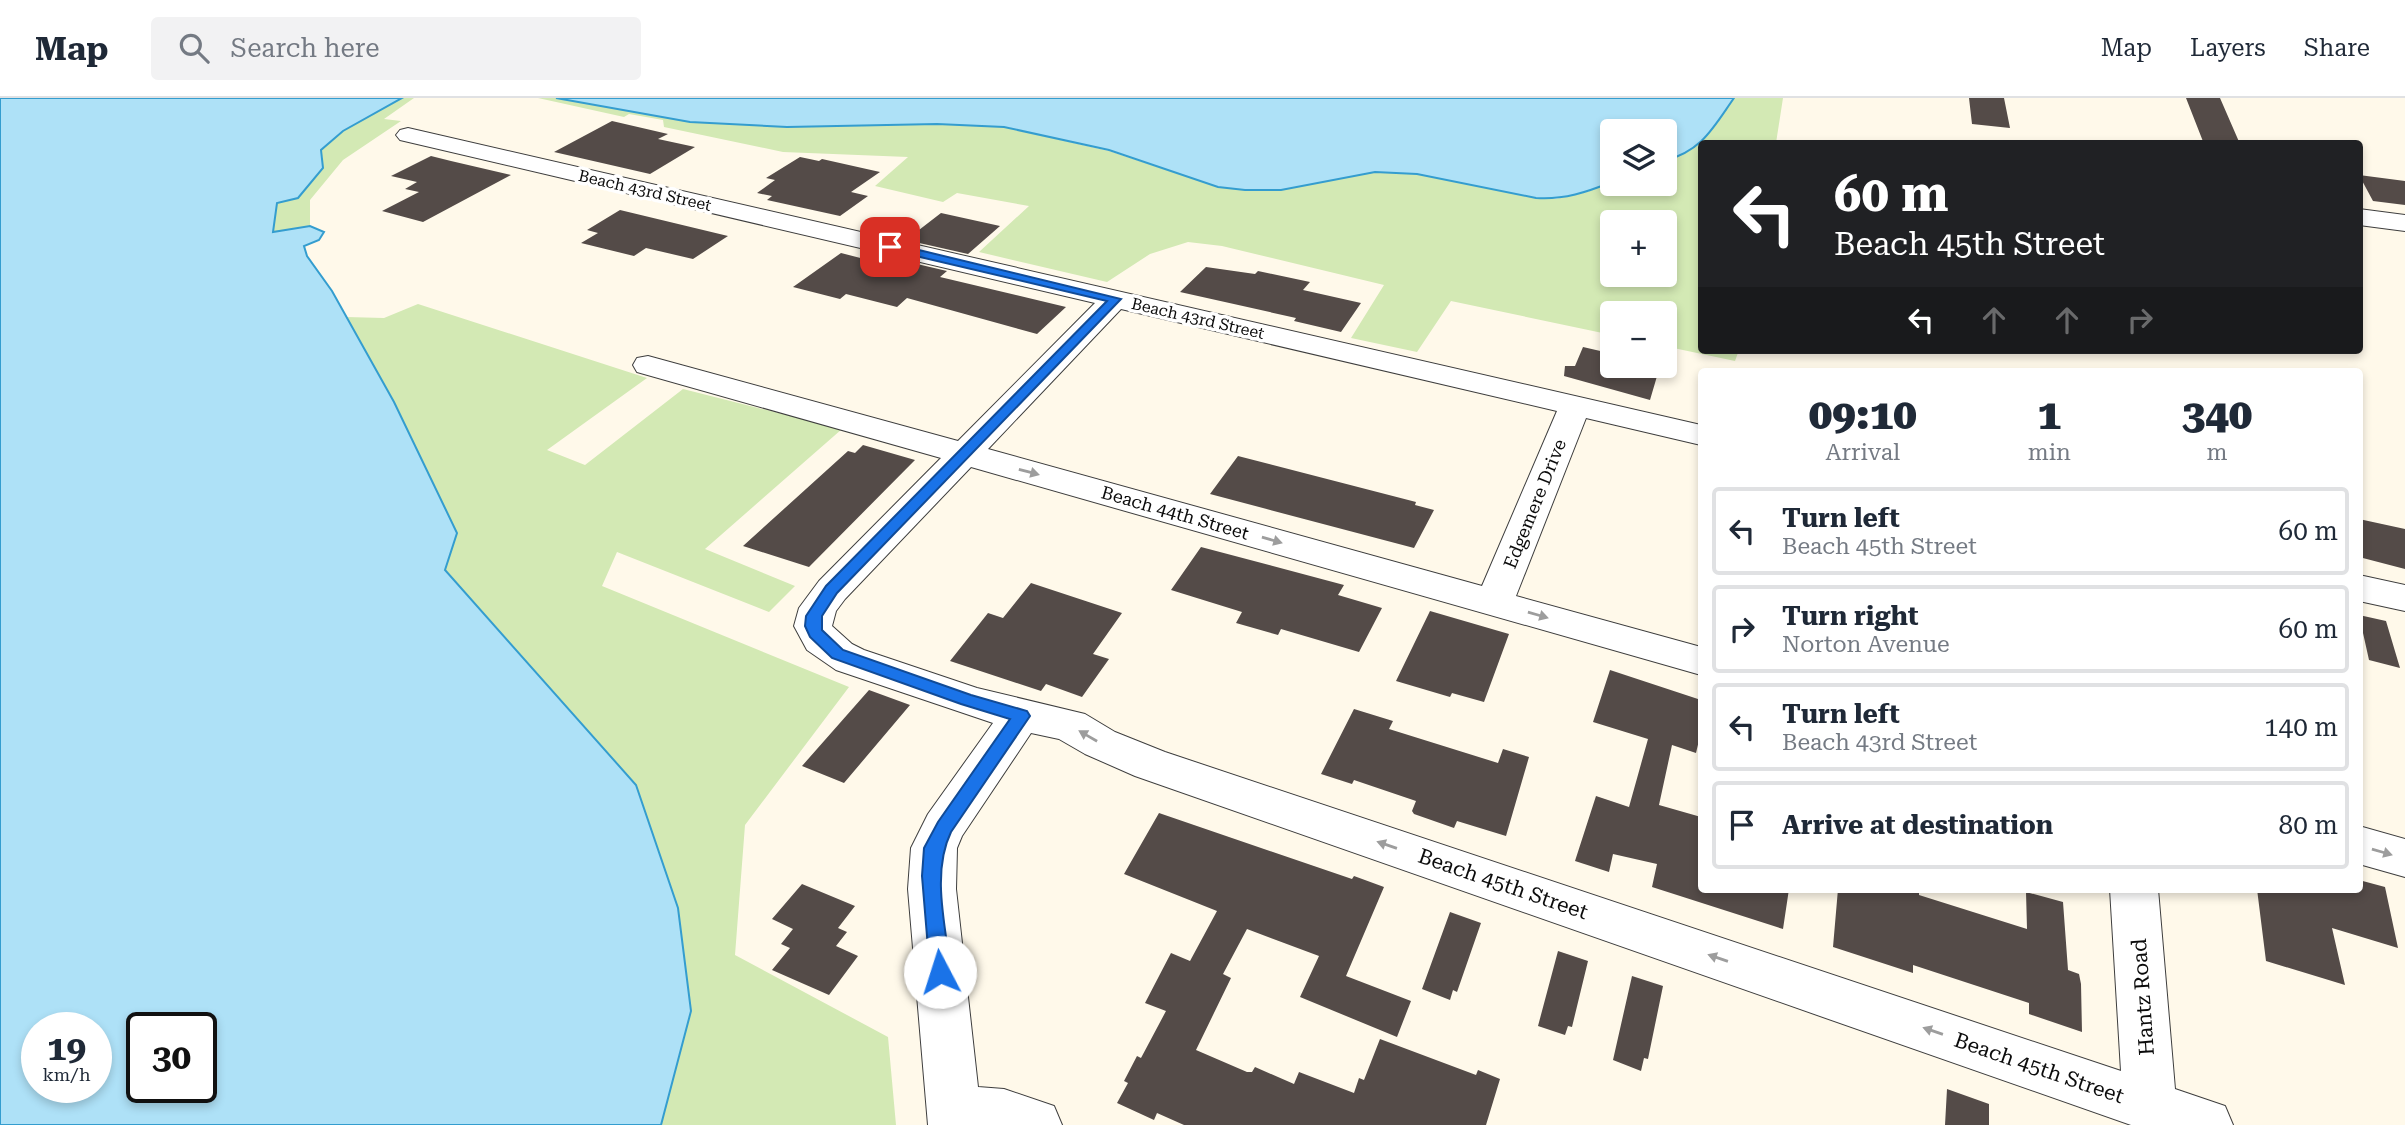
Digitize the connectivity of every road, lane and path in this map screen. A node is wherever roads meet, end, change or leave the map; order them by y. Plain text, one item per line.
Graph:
1 (408, 135) dead end
2 (2363, 218) edge
3 (2405, 223) edge
4 (1115, 299) junction
5 (648, 365) dead end
6 (1575, 406) junction
7 (1698, 434) edge
8 (963, 454) junction
9 (2363, 588) edge
10 (2405, 598) edge
11 (1494, 602) junction
12 (1698, 659) edge
13 (1021, 716) junction
14 (2363, 846) edge
15 (2405, 858) edge
16 (2134, 893) edge
17 (2150, 1106) junction
18 (954, 1118) edge
19 (1035, 1125) edge
20 (2206, 1125) edge

1 - 4 street, Beach 43rd Street
2 - 3 street
4 - 6 street, Beach 43rd Street
4 - 8 street
5 - 8 street, Beach 44th Street
6 - 7 street, Beach 43rd Street
6 - 11 street, Edgemere Drive
8 -> 11 street, Beach 44th Street
8 - 13 street, Beach 45th Street
9 - 10 street
11 -> 12 street, Beach 44th Street
17 -> 13 street, Beach 45th Street
13 - 18 street
14 -> 15 street
16 - 17 street, Hantz Road
17 - 20 street, Beach 45th Street
18 - 19 street

